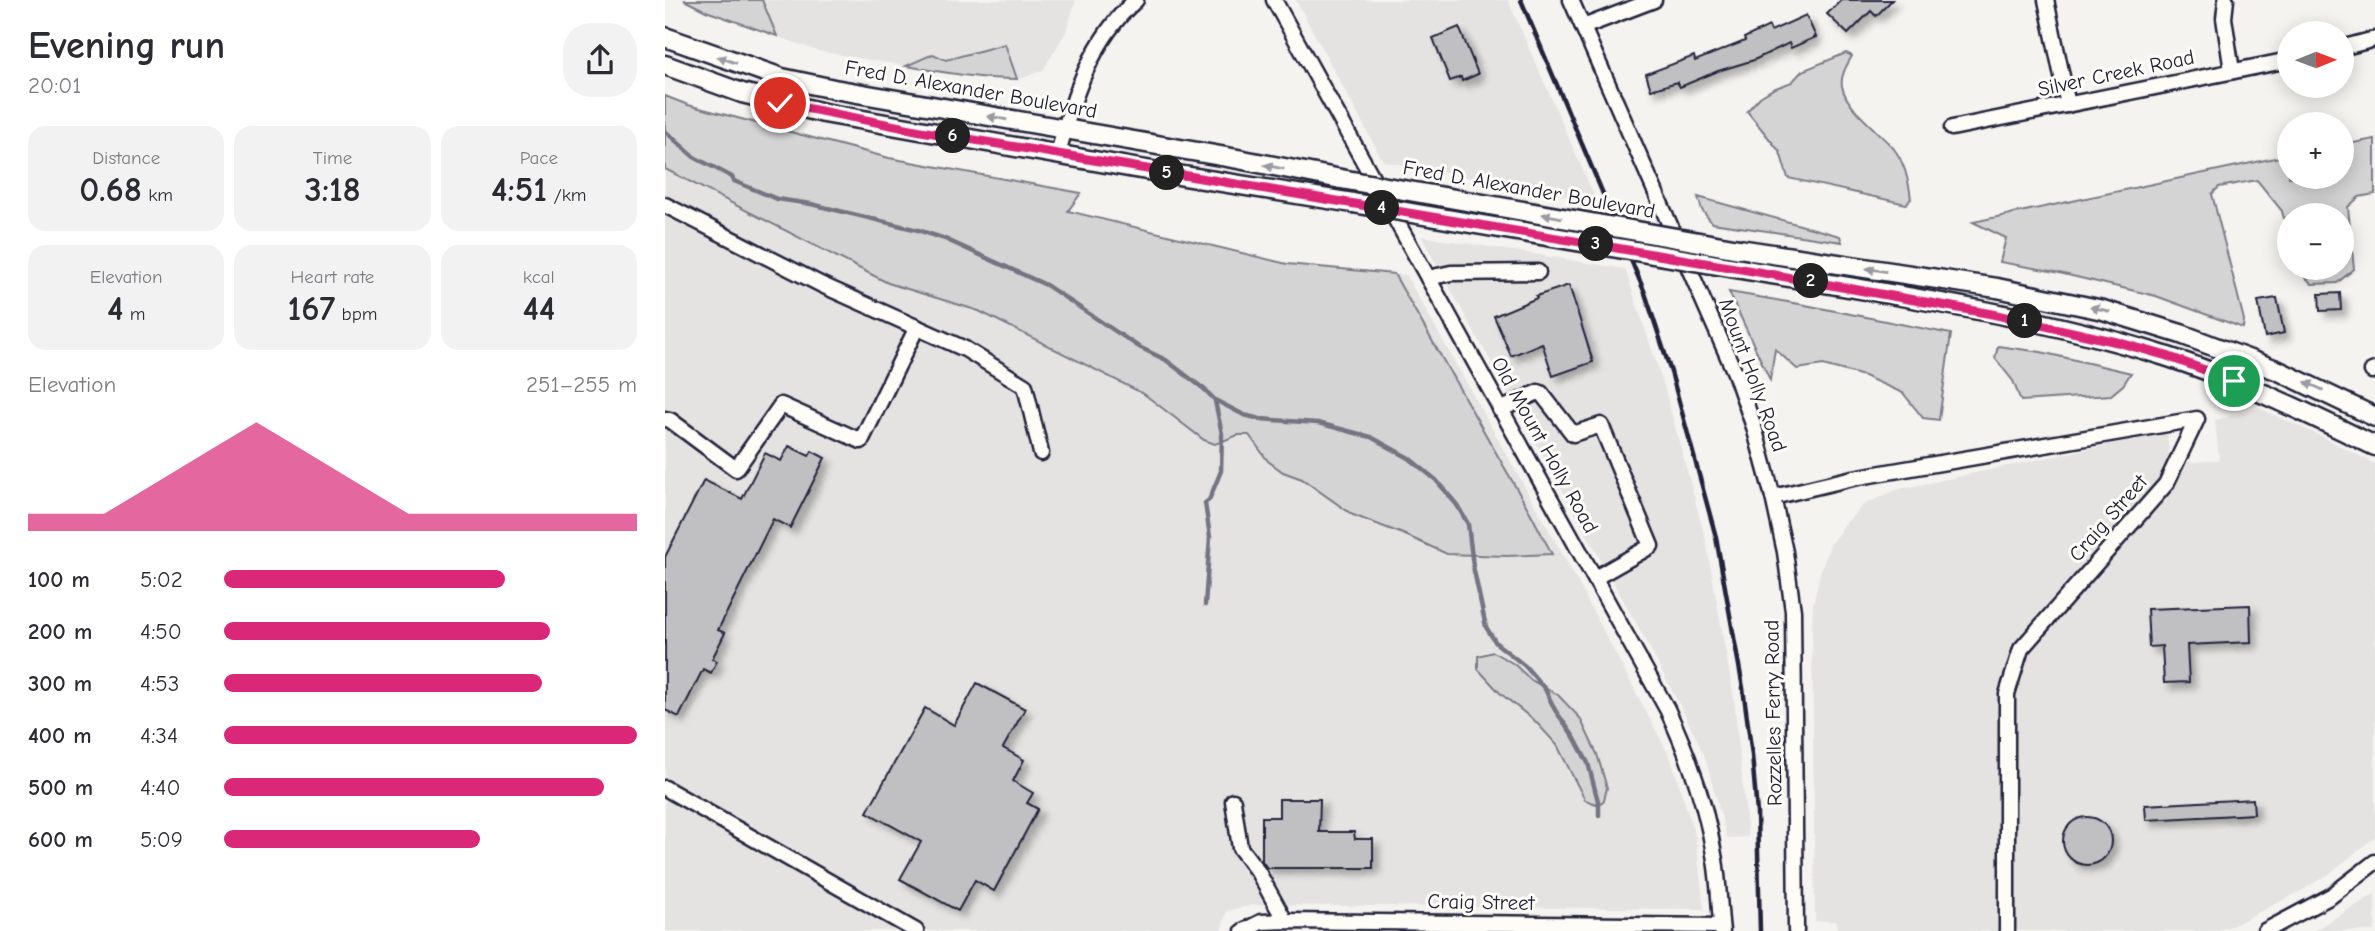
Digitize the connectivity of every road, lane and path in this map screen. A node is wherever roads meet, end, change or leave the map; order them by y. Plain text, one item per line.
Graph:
1 (1136, 0) edge
2 (1274, 0) edge
3 (1571, 0) edge
4 (1654, 0) edge
5 (2046, 0) edge
6 (2226, 0) edge
7 (1583, 27) junction
8 (665, 37) edge
9 (2375, 39) edge
10 (2354, 45) edge
11 (2277, 62) edge
12 (665, 65) edge
13 (2232, 71) junction
14 (2068, 105) junction
15 (1952, 128) dead end
16 (1065, 129) junction
17 (1058, 154) junction
18 (665, 205) edge
19 (1538, 272) dead end
20 (1429, 278) junction
21 (916, 327) junction
22 (1500, 410) junction
23 (2375, 416) edge
24 (665, 419) edge
25 (2375, 446) edge
26 (1041, 453) dead end
27 (1773, 497) junction
28 (1595, 578) junction
29 (665, 788) edge
30 (1233, 802) dead end
31 (2375, 862) edge
32 (1285, 921) junction
33 (1721, 929) edge
34 (916, 931) edge
35 (1243, 931) edge
36 (1795, 931) edge
37 (2007, 931) edge
38 (2265, 931) edge

1 - 16 street
2 - 20 street, Old Mount Holly Road
3 - 7 street, Mount Holly Road
4 - 7 street
5 - 14 street
6 - 13 street
7 - 27 street, Mount Holly Road
16 -> 8 main road, Fred D. Alexander Boulevard
9 - 10 street
11 - 13 street, Silver Creek Road
12 - 17 main road, Fred D. Alexander Boulevard
13 - 14 street, Silver Creek Road
14 - 15 street, Silver Creek Road
16 - 17 street
23 -> 16 main road, Fred D. Alexander Boulevard, bridge
17 - 25 main road, Fred D. Alexander Boulevard, bridge
18 - 21 street
19 - 20 street
20 - 22 street, Old Mount Holly Road
21 - 24 street
21 - 26 street
22 - 28 street, Old Mount Holly Road
22 - 28 street
27 - 36 street, Rozzelles Ferry Road
27 - 37 street, Craig Street
28 - 33 street, Old Mount Holly Road
29 - 34 street
30 - 32 street
31 - 38 street
32 - 33 street, Craig Street
32 - 35 street, Craig Street

